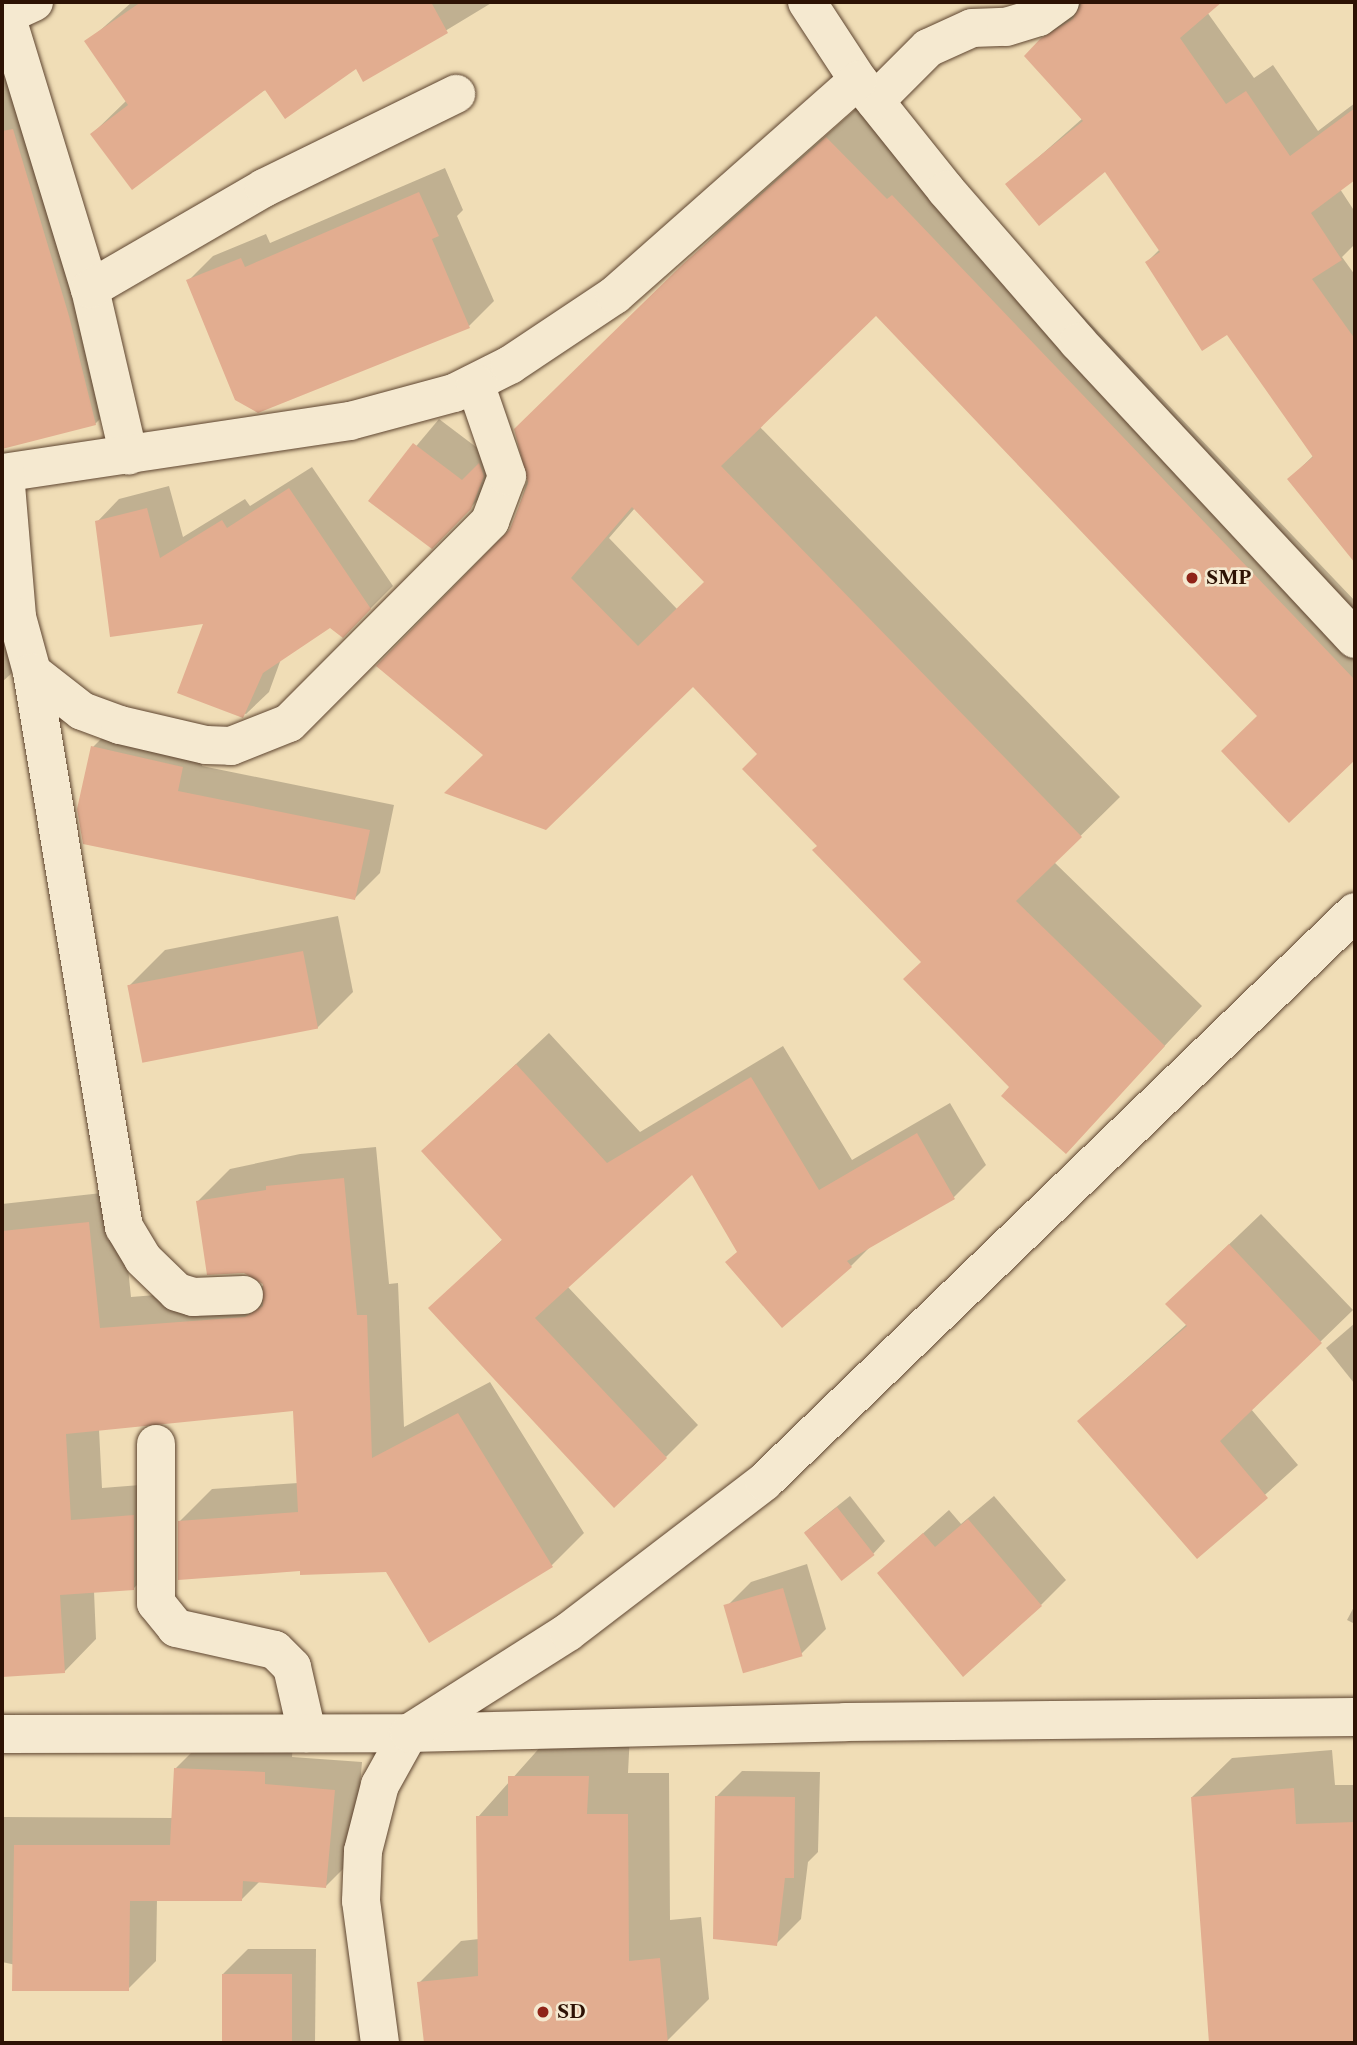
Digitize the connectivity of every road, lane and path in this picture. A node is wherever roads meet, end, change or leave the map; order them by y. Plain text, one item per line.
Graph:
1 (807, 2) edge
2 (1060, 2) edge
3 (14, 8) edge
4 (867, 90) junction
5 (456, 94) dead end
6 (90, 289) junction
7 (475, 383) junction
8 (129, 456) junction
9 (3, 473) edge
10 (1355, 639) edge
11 (32, 672) junction
12 (1355, 912) edge
13 (244, 1295) dead end
14 (156, 1444) dead end
15 (1355, 1717) edge
16 (307, 1733) junction
17 (409, 1733) junction
18 (2, 1734) edge
19 (380, 2043) edge

1 - 4 street
2 - 4 street
3 - 6 street
4 - 7 street
4 - 10 street
5 - 6 street
6 - 8 street
7 - 8 street
7 - 11 street
8 - 9 street
9 - 11 street
11 - 13 street
12 - 17 street
14 - 16 street
15 - 17 street
16 - 17 street
16 - 18 street
17 - 19 street

